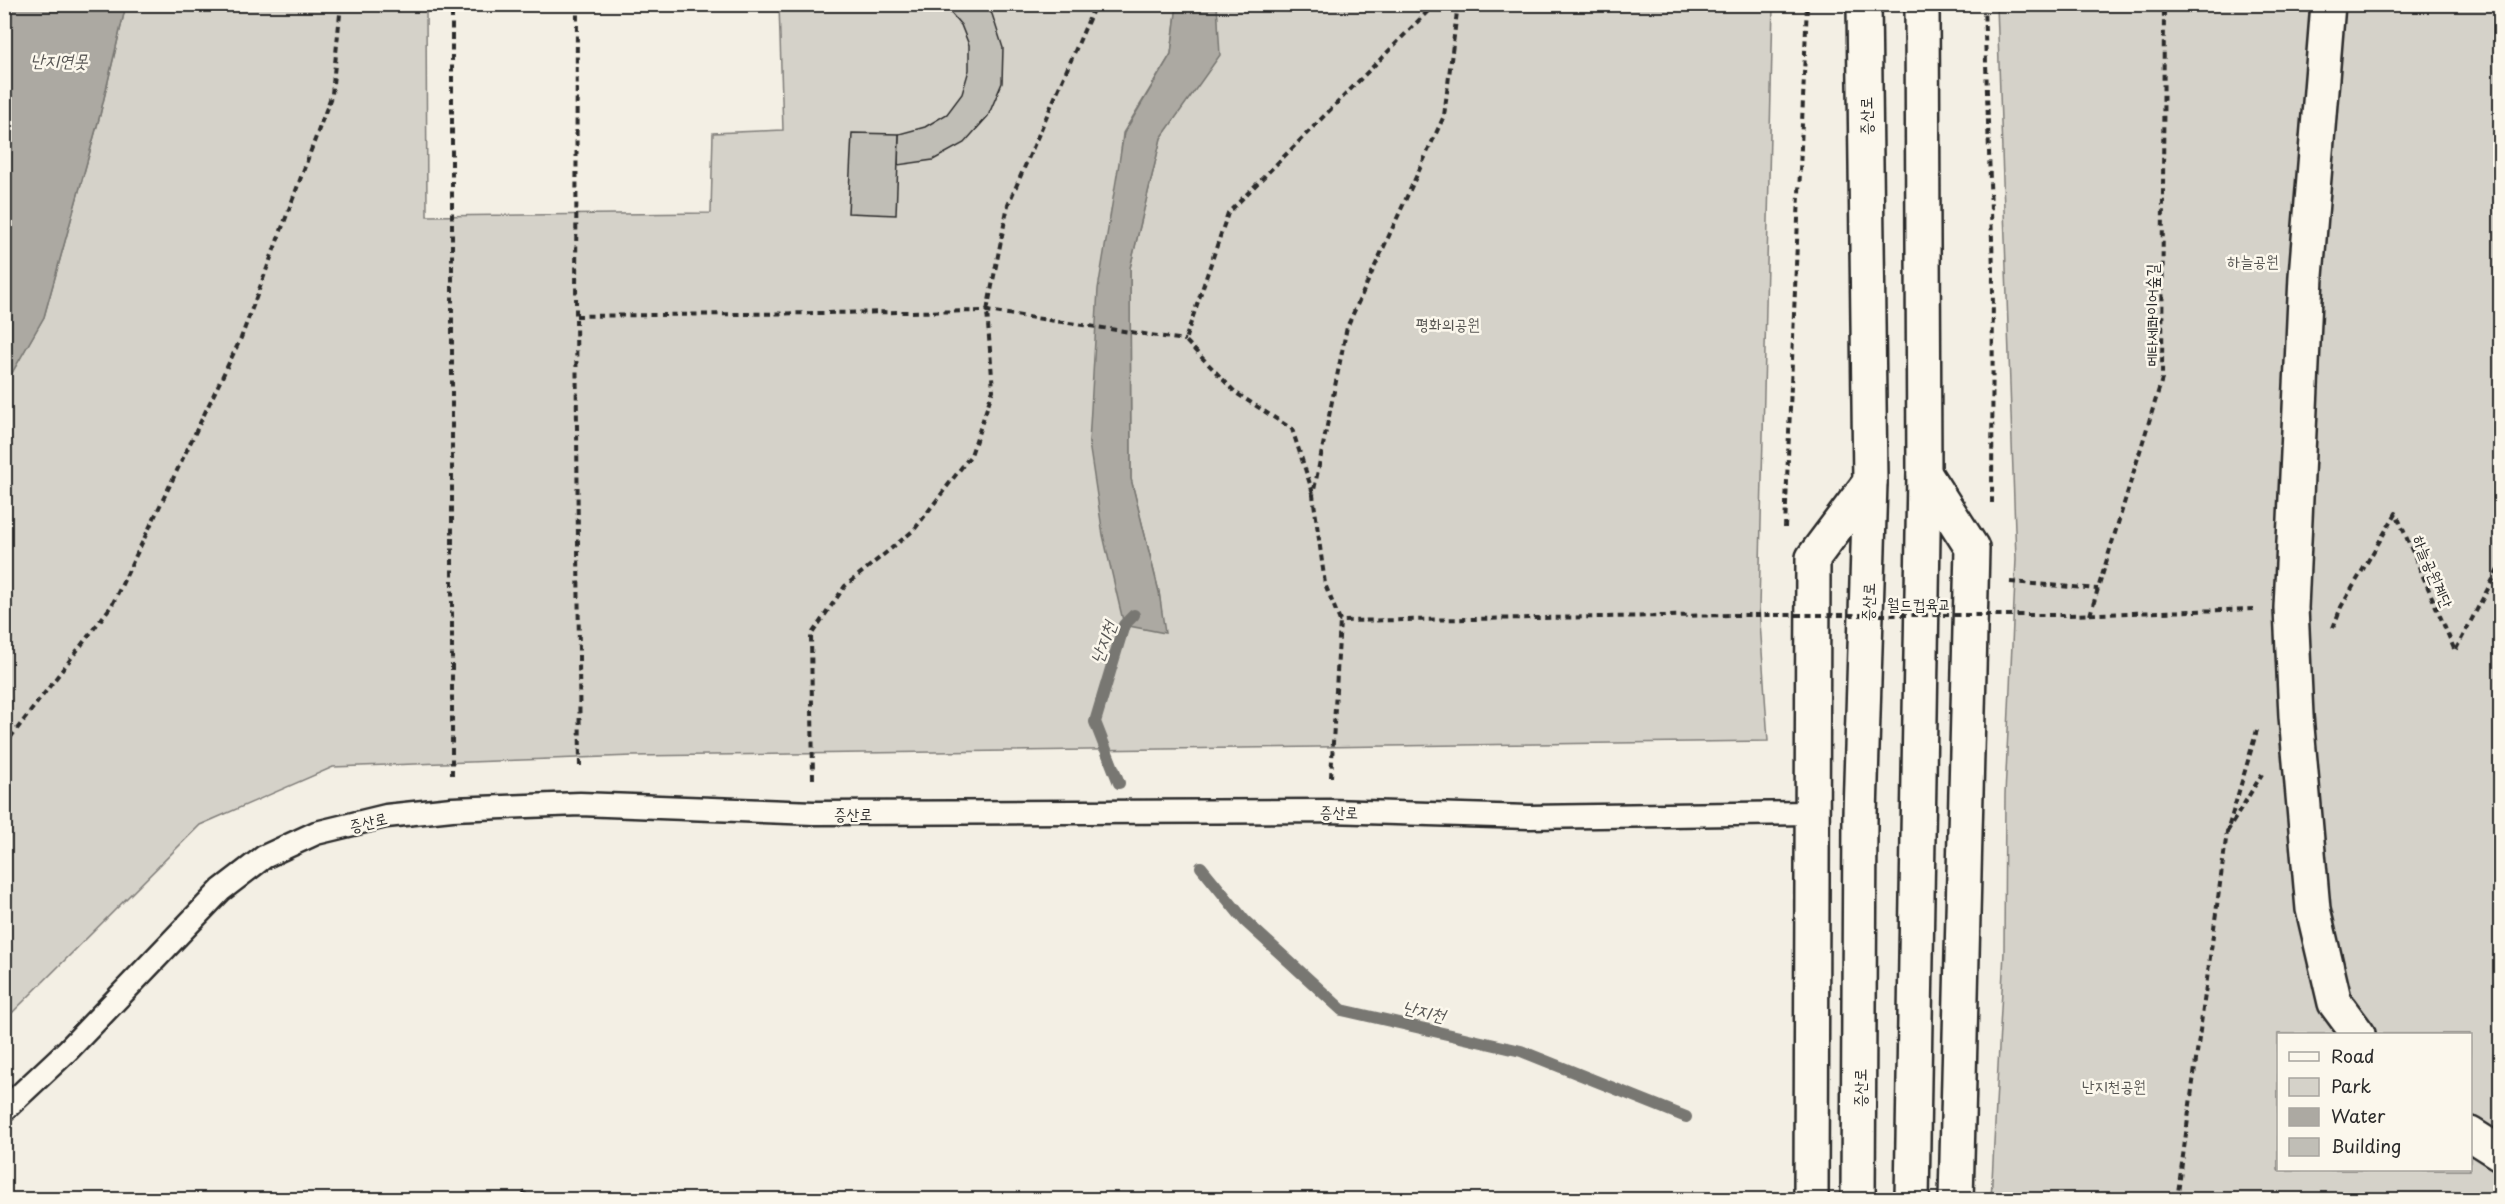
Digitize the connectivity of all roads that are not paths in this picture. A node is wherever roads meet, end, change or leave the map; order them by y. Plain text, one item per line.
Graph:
1 (1864, 4) edge
2 (1922, 4) edge
3 (2328, 4) edge
4 (1924, 473) junction
5 (1870, 482) junction
6 (1812, 813) junction
7 (2357, 1033) edge
8 (4, 1110) edge
9 (2472, 1135) edge
10 (2500, 1152) edge
11 (1811, 1200) edge
12 (1858, 1200) edge
13 (1912, 1200) edge
14 (1956, 1200) edge

1 - 5 main road, 증산로
2 - 4 main road
3 - 7 main road
4 - 13 main road
4 - 14 main road
5 - 6 main road
5 - 12 main road, 증산로
6 - 8 lane, 증산로
6 - 11 main road
9 - 10 main road

